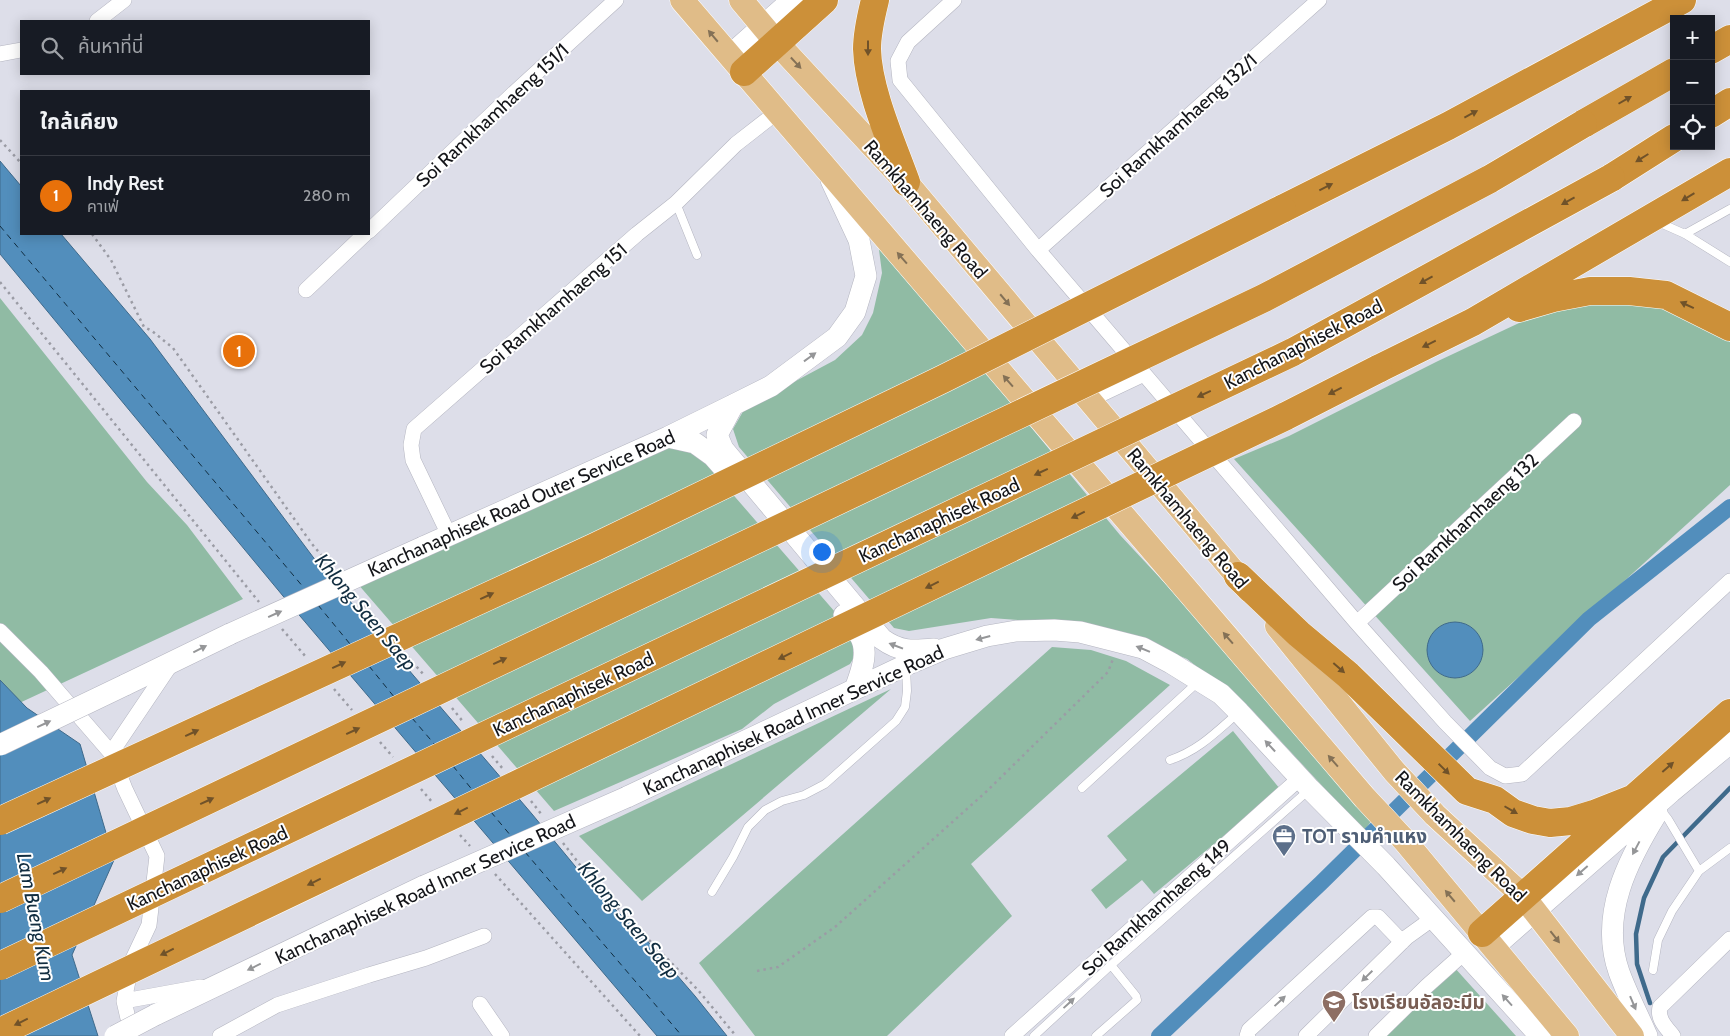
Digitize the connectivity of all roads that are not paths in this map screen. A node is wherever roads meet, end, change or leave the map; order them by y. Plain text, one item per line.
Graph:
1 (124, 0) edge
2 (616, 0) edge
3 (682, 0) edge
4 (741, 0) edge
5 (792, 0) edge
6 (824, 0) edge
7 (875, 0) edge
8 (954, 0) edge
9 (1319, 0) edge
10 (1643, 0) edge
11 (1682, 0) edge
12 (98, 20) edge
13 (770, 34) junction
14 (1730, 39) edge
15 (1715, 48) edge
16 (20, 50) edge
17 (1588, 52) junction
18 (0, 54) edge
19 (737, 64) junction
20 (1670, 74) edge
21 (1730, 102) edge
22 (1715, 111) edge
23 (778, 112) junction
24 (1670, 141) edge
25 (824, 167) junction
26 (1730, 172) edge
27 (906, 182) junction
28 (676, 203) junction
29 (1730, 209) edge
30 (1651, 219) junction
31 (370, 230) edge
32 (1685, 234) junction
33 (365, 235) edge
34 (1038, 250) junction
35 (697, 255) dead end
36 (1730, 262) edge
37 (306, 290) dead end
38 (1472, 322) junction
39 (1730, 327) edge
40 (1144, 374) junction
41 (1089, 400) junction
42 (733, 405) junction
43 (1574, 421) dead end
44 (668, 437) junction
45 (449, 535) junction
46 (1238, 576) junction
47 (1730, 581) edge
48 (1357, 623) junction
49 (0, 631) edge
50 (944, 649) junction
51 (171, 664) junction
52 (906, 665) junction
53 (1199, 680) junction
54 (855, 689) junction
55 (1239, 712) junction
56 (1730, 713) edge
57 (1730, 744) edge
58 (0, 745) edge
59 (112, 752) junction
60 (1170, 760) dead end
61 (1305, 784) junction
62 (1082, 788) dead end
63 (1632, 799) junction
64 (1665, 800) junction
65 (0, 821) edge
66 (1730, 848) edge
67 (1699, 871) junction
68 (712, 892) dead end
69 (0, 899) edge
70 (1529, 904) junction
71 (1432, 918) junction
72 (484, 936) dead end
73 (1730, 939) edge
74 (1402, 942) junction
75 (1480, 945) junction
76 (1110, 965) junction
77 (0, 966) edge
78 (1652, 970) dead end
79 (220, 984) junction
80 (124, 1001) junction
81 (480, 1004) dead end
82 (1654, 1029) edge
83 (0, 1032) edge
84 (115, 1036) edge
85 (132, 1036) edge
86 (220, 1036) edge
87 (502, 1036) edge
88 (1012, 1036) edge
89 (1034, 1036) edge
90 (1096, 1036) edge
91 (1247, 1036) edge
92 (1306, 1036) edge
93 (1376, 1036) edge
94 (1540, 1036) edge
95 (1567, 1036) edge
96 (1632, 1036) edge
97 (1673, 1036) edge

1 - 12 street
2 - 31 street, Soi Ramkhamhaeng 151/1
19 -> 3 main road
4 - 13 main road, Ramkhamhaeng Road
5 - 13 main road
6 - 13 highway
7 -> 27 highway
8 - 34 street
9 - 34 street, Soi Ramkhamhaeng 132/1
10 - 17 highway
11 - 17 highway
13 - 19 highway
13 -> 27 main road, Ramkhamhaeng Road
14 - 15 highway
16 - 18 street
65 -> 17 highway, bridge
19 - 23 main road
69 -> 20 highway, bridge
21 - 22 highway
23 - 25 main road
23 - 28 street, Soi Ramkhamhaeng 151
24 -> 77 highway, Kanchanaphisek Road, bridge
42 -> 25 main road, Kanchanaphisek Road Outer Service Road
75 -> 25 main road
26 -> 30 highway
27 -> 41 main road, Ramkhamhaeng Road
28 - 35 lane
28 - 45 street, Soi Ramkhamhaeng 151
29 - 32 lane
30 - 32 lane
30 - 38 highway
32 - 36 lane
33 - 37 street
34 - 40 street
39 -> 38 highway
38 -> 83 highway, bridge
40 - 41 street
40 - 48 street
41 - 46 main road, Ramkhamhaeng Road
42 - 44 main road, Kanchanaphisek Road Outer Service Road
50 -> 42 main road
43 - 48 street, Soi Ramkhamhaeng 132
44 - 45 main road, Kanchanaphisek Road Outer Service Road
44 - 54 main road
51 -> 45 main road, Kanchanaphisek Road Outer Service Road, bridge
46 -> 63 highway
46 - 70 main road, Ramkhamhaeng Road
47 - 48 street
49 - 59 street
50 - 52 main road, Kanchanaphisek Road Inner Service Road
53 -> 50 main road, Kanchanaphisek Road Inner Service Road
58 -> 51 main road, Kanchanaphisek Road Outer Service Road, bridge
51 - 59 street
52 - 54 main road, Kanchanaphisek Road Inner Service Road
52 - 68 lane
53 - 55 main road, Kanchanaphisek Road Inner Service Road
53 - 62 lane
54 -> 79 main road, Kanchanaphisek Road Inner Service Road, bridge
55 - 60 lane
61 -> 55 main road, Kanchanaphisek Road Inner Service Road
63 -> 56 highway
57 - 64 main road
59 - 80 street
61 - 71 main road, Kanchanaphisek Road Inner Service Road
61 - 76 lane
61 - 88 street, Soi Ramkhamhaeng 149
63 - 70 highway
64 - 67 lane
64 -> 70 main road
64 -> 82 main road
66 - 67 lane
67 - 78 lane
70 - 75 highway
70 -> 96 main road, Ramkhamhaeng Road
71 - 74 street
71 - 75 main road, Kanchanaphisek Road Inner Service Road
72 - 86 street
73 - 82 street
91 -> 74 street
74 -> 92 street
75 - 93 street
94 -> 75 main road, Kanchanaphisek Road Inner Service Road
75 - 95 main road
89 -> 76 lane
76 - 90 lane
79 - 80 street
79 - 84 main road, Kanchanaphisek Road Inner Service Road, bridge
80 - 85 street
81 - 87 street
82 - 97 street

